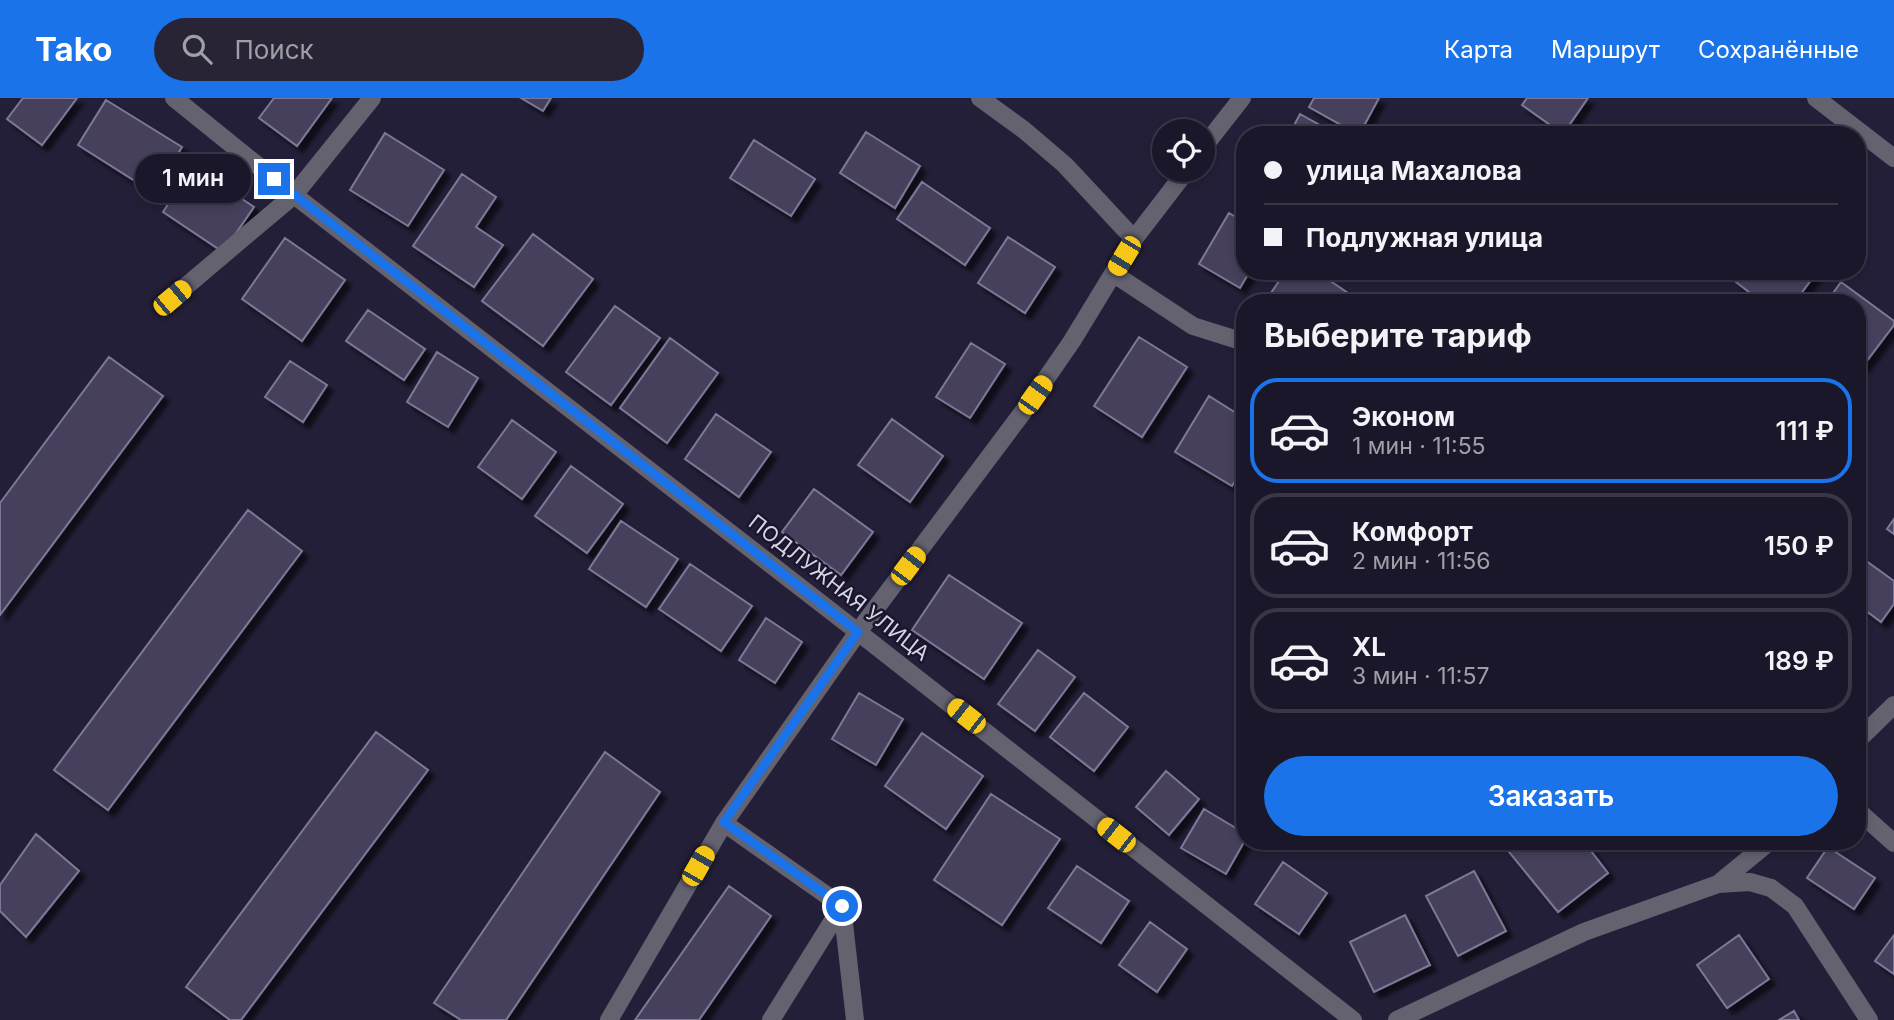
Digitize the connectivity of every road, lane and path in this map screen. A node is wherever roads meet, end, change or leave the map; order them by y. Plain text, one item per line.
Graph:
1 (174, 98) edge
2 (372, 98) edge
3 (980, 98) edge
4 (1242, 98) edge
5 (1816, 98) edge
6 (1852, 126) edge
7 (1215, 132) edge
8 (1866, 136) edge
9 (1894, 158) edge
10 (1177, 182) edge
11 (294, 195) junction
12 (1134, 239) junction
13 (1114, 274) junction
14 (172, 298) dead end
15 (1236, 339) edge
16 (858, 632) junction
17 (1894, 705) edge
18 (1866, 732) edge
19 (1866, 818) edge
20 (724, 822) junction
21 (1894, 843) edge
22 (1759, 850) edge
23 (1718, 884) junction
24 (842, 906) junction
25 (1427, 1014) edge
26 (609, 1020) edge
27 (771, 1020) edge
28 (855, 1020) edge
29 (1353, 1020) edge
30 (1397, 1020) edge
31 (1869, 1020) edge

1 - 11 street, ПОДЛУЖНАЯ УЛИЦА
2 - 11 street
3 - 12 street
4 - 7 street
5 - 6 street
8 - 9 street
10 - 12 street
11 - 14 street
11 - 16 street, ПОДЛУЖНАЯ УЛИЦА
12 - 13 street
13 - 15 street
13 - 16 street
16 - 20 street
16 - 29 street, ПОДЛУЖНАЯ УЛИЦА
17 - 18 street
19 - 21 street
20 - 24 street
20 - 26 street
22 - 23 street
23 - 25 street
23 - 31 street
24 - 27 street
24 - 28 street
25 - 30 street

